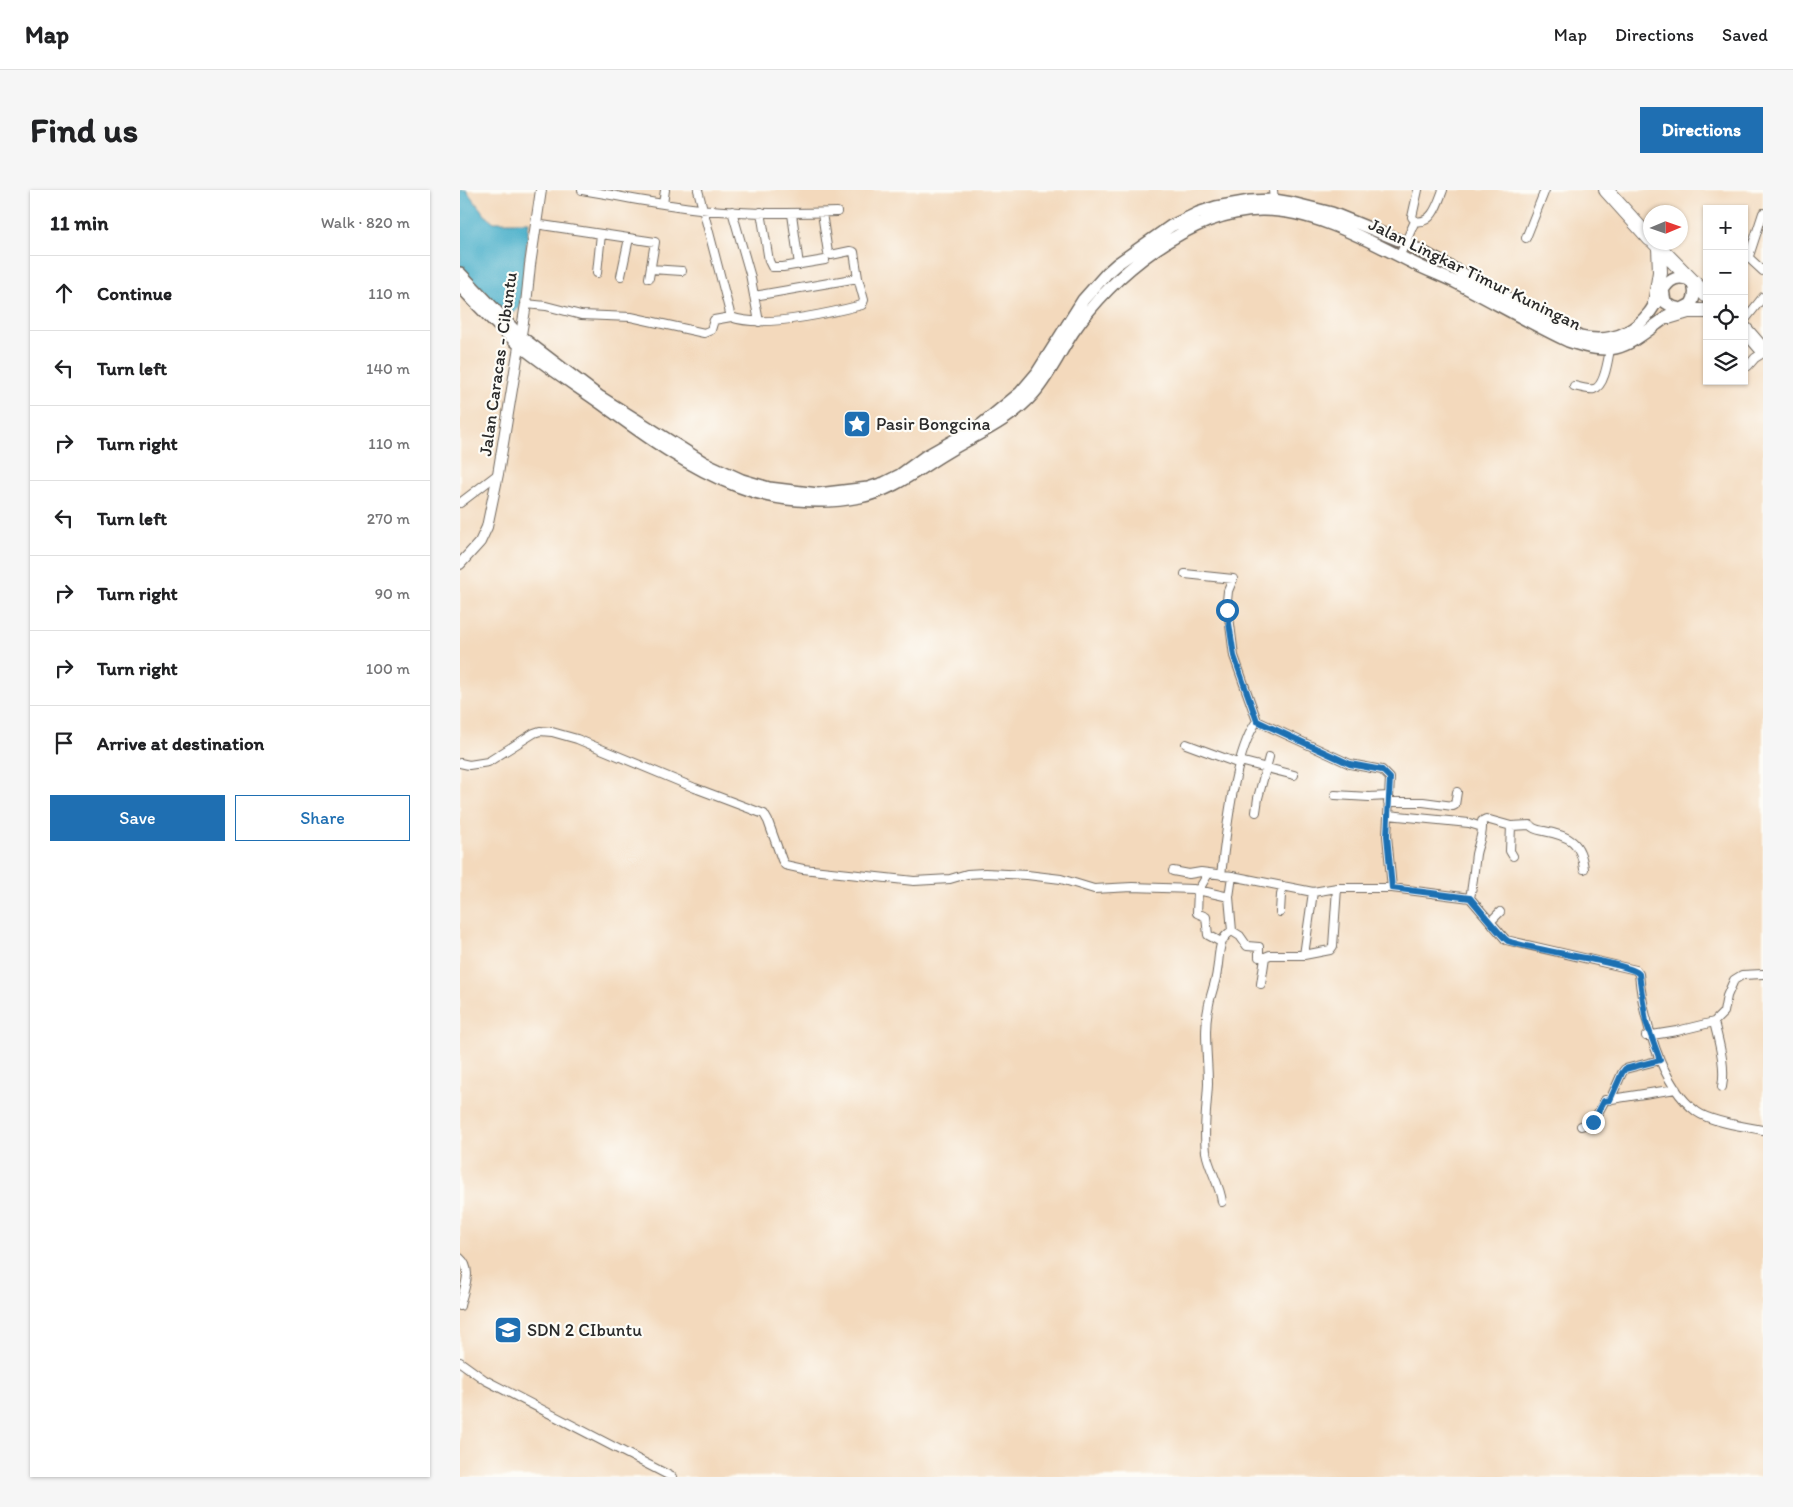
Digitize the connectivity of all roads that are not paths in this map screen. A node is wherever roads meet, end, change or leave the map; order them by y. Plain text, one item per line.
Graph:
1 (541, 190) edge
2 (582, 190) edge
3 (665, 190) edge
4 (698, 190) edge
5 (1418, 190) edge
6 (1443, 190) edge
7 (1545, 190) edge
8 (1608, 191) edge
9 (609, 192) edge
10 (633, 194) edge
11 (1273, 195) edge
12 (663, 204) junction
13 (703, 209) junction
14 (732, 210) junction
15 (761, 212) junction
16 (837, 212) dead end
17 (822, 213) junction
18 (792, 214) junction
19 (1763, 214) edge
20 (1415, 222) junction
21 (535, 224) junction
22 (1643, 231) edge
23 (601, 234) junction
24 (629, 238) junction
25 (1526, 238) dead end
26 (1406, 243) junction
27 (1655, 250) edge
28 (1661, 250) edge
29 (1400, 255) junction
30 (825, 260) dead end
31 (799, 264) junction
32 (651, 269) junction
33 (682, 271) dead end
34 (1763, 271) edge
35 (460, 273) edge
36 (597, 273) dead end
37 (621, 276) dead end
38 (649, 278) dead end
39 (858, 278) junction
40 (1692, 281) junction
41 (460, 286) edge
42 (1663, 289) junction
43 (1706, 295) edge
44 (754, 296) junction
45 (1763, 297) edge
46 (526, 304) junction
47 (1653, 307) junction
48 (1681, 309) junction
49 (1703, 311) edge
50 (1748, 316) edge
51 (731, 317) junction
52 (1663, 320) junction
53 (759, 322) junction
54 (1748, 333) edge
55 (519, 340) junction
56 (1610, 349) junction
57 (1763, 352) edge
58 (1748, 366) dead end
59 (1574, 386) dead end
60 (498, 474) junction
61 (460, 503) edge
62 (460, 564) edge
63 (1185, 574) dead end
64 (1257, 721) junction
65 (1186, 744) dead end
66 (1269, 757) dead end
67 (460, 762) edge
68 (1240, 762) junction
69 (1266, 768) junction
70 (1294, 775) dead end
71 (1457, 792) dead end
72 (1335, 794) dead end
73 (1389, 799) junction
74 (1256, 812) dead end
75 (1388, 815) junction
76 (1511, 826) junction
77 (1482, 827) junction
78 (1513, 856) dead end
79 (1584, 869) dead end
80 (1173, 871) dead end
81 (1208, 874) junction
82 (1221, 875) junction
83 (1232, 876) junction
84 (1283, 886) junction
85 (1337, 888) junction
86 (1392, 888) junction
87 (1198, 891) junction
88 (1313, 892) junction
89 (1229, 897) junction
90 (1470, 898) junction
91 (1280, 912) dead end
92 (1500, 912) dead end
93 (1491, 921) junction
94 (1232, 931) junction
95 (1221, 942) junction
96 (1304, 955) junction
97 (1265, 957) junction
98 (1763, 974) edge
99 (1261, 984) dead end
100 (1714, 1022) junction
101 (1648, 1036) junction
102 (1660, 1060) junction
103 (1722, 1087) dead end
104 (1676, 1089) junction
105 (1610, 1100) junction
106 (1582, 1126) dead end
107 (1763, 1130) edge
108 (1222, 1202) dead end
109 (460, 1258) edge
110 (460, 1306) edge
111 (460, 1362) edge
112 (672, 1477) edge

1 - 21 street, Jalan Caracas - Cibuntu
2 - 9 street
3 - 12 street
4 - 13 street
5 - 20 street
6 - 20 street
7 - 25 street
8 - 22 highway
9 - 10 street
10 - 12 street
11 - 26 main road, Jalan Lingkar Timur Kuningan
11 - 55 main road, Jalan Lingkar Timur Kuningan
12 - 13 street
13 - 14 street
13 - 51 street
14 - 15 street
14 - 44 street
15 - 18 street
15 - 31 street
16 - 17 street
17 - 18 street
17 - 39 street
18 - 31 street
19 - 34 street
20 - 26 street
21 - 23 street
21 - 46 street, Jalan Caracas - Cibuntu
23 - 24 street
23 - 36 street
24 - 32 street
24 - 37 street
26 - 29 street
26 - 47 main road, Jalan Lingkar Timur Kuningan
27 - 47 highway
28 - 40 highway
29 - 55 main road, Jalan Lingkar Timur Kuningan
29 - 56 main road, Jalan Lingkar Timur Kuningan
30 - 31 street
32 - 33 street
32 - 38 street
35 - 55 main road, Jalan Lingkar Timur Kuningan
39 - 44 street
39 - 53 street
40 - 42 main road
40 - 43 highway
40 - 48 main road, Jalan Lingkar Timur Kuningan
41 - 55 main road
42 - 47 main road, Jalan Lingkar Timur Kuningan
42 - 48 main road
44 - 53 street
45 - 50 street
46 - 51 street
46 - 55 street, Jalan Caracas - Cibuntu
47 - 52 main road
48 - 52 main road, Jalan Lingkar Timur Kuningan
49 - 52 highway
51 - 53 street
52 - 56 main road, Jalan Lingkar Timur Kuningan
54 - 57 highway
55 - 60 street, Jalan Caracas - Cibuntu
56 - 59 street
57 - 58 street
60 - 61 street
60 - 62 street, Jalan Caracas - Cibuntu
63 - 64 street
64 - 68 street
64 - 73 street
65 - 68 street
66 - 69 street
67 - 87 street
68 - 69 street
68 - 82 street
69 - 70 street
69 - 74 street
71 - 73 street
72 - 73 street
73 - 75 street
75 - 77 street
75 - 86 street
76 - 77 street
76 - 78 street
76 - 79 street
77 - 90 street
80 - 81 street
81 - 82 street
81 - 87 street
82 - 83 street
83 - 84 street
83 - 89 street
84 - 88 street
84 - 91 street
85 - 86 street
85 - 88 street
85 - 96 street
86 - 90 street
87 - 89 street
87 - 95 street
88 - 96 street
89 - 94 street
90 - 93 street
92 - 93 street
93 - 101 street
94 - 95 street
94 - 97 street
95 - 108 street
96 - 97 street
97 - 99 street
98 - 100 street
100 - 101 street
100 - 103 street
101 - 102 street
102 - 104 street
102 - 105 street
104 - 105 street
104 - 107 street
105 - 106 street
109 - 110 street
111 - 112 street

